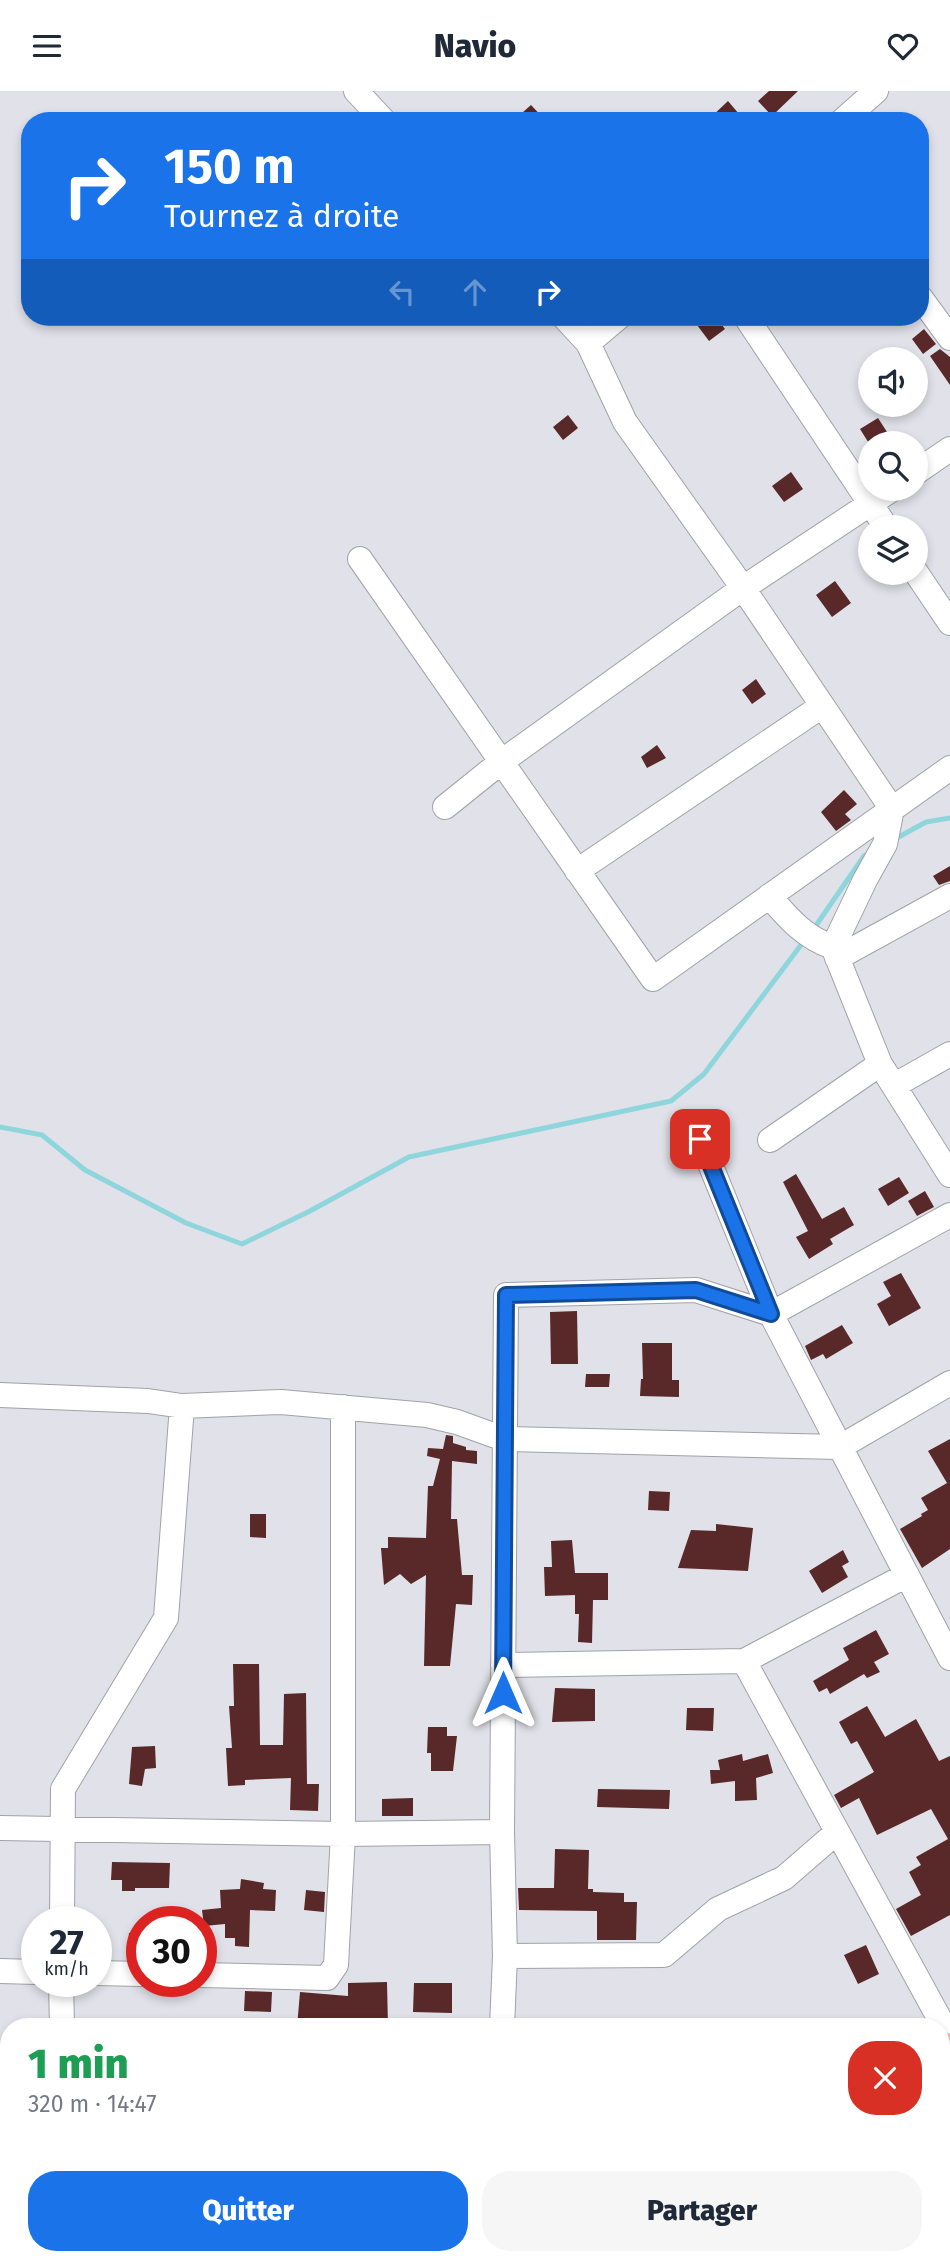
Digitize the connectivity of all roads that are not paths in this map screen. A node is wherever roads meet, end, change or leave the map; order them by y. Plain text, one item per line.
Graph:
1 (356, 91) edge
2 (876, 91) edge
3 (376, 112) edge
4 (852, 112) edge
5 (929, 309) edge
6 (572, 326) edge
7 (608, 326) edge
8 (752, 326) edge
9 (950, 338) edge
10 (588, 343) junction
11 (950, 449) edge
12 (928, 464) edge
13 (875, 501) edge
14 (871, 504) junction
15 (878, 515) edge
16 (360, 559) dead end
17 (924, 585) edge
18 (743, 588) junction
19 (950, 623) edge
20 (822, 706) junction
21 (501, 762) junction
22 (950, 768) edge
23 (444, 807) dead end
24 (892, 809) junction
25 (578, 871) junction
26 (769, 896) junction
27 (950, 896) edge
28 (835, 953) junction
29 (950, 1054) edge
30 (880, 1064) junction
31 (895, 1085) junction
32 (700, 1139) dead end
33 (771, 1140) dead end
34 (950, 1175) edge
35 (950, 1215) edge
36 (771, 1314) junction
37 (950, 1383) edge
38 (0, 1395) edge
39 (182, 1406) junction
40 (343, 1407) junction
41 (504, 1439) junction
42 (840, 1447) junction
43 (907, 1575) junction
44 (950, 1658) edge
45 (744, 1661) junction
46 (503, 1665) junction
47 (0, 1828) edge
48 (62, 1829) junction
49 (502, 1832) junction
50 (837, 1832) junction
51 (343, 1834) junction
52 (62, 1906) edge
53 (505, 1956) junction
54 (0, 1971) edge
55 (21, 1972) edge
56 (217, 1975) edge
57 (61, 1997) edge
58 (62, 2018) edge
59 (502, 2018) edge
60 (939, 2018) edge

1 - 3 street
2 - 4 street
5 - 9 street
6 - 10 street
7 - 10 street
8 - 14 street
10 - 18 street
11 - 12 street
13 - 14 street
14 - 15 street
14 - 18 street
16 - 21 street
17 - 19 street
18 - 20 street
18 - 21 street
20 - 24 street
20 - 25 street
21 - 23 street
21 - 25 street
22 - 24 street
24 - 26 street
24 - 28 street
25 - 26 street
26 - 28 street
27 - 28 street
28 - 30 street
29 - 31 street
30 - 31 street
30 - 33 street
31 - 34 street
32 - 36 street
35 - 36 street
36 - 41 street
36 - 42 street
37 - 42 street
38 - 39 street
39 - 40 street
39 - 48 street
40 - 41 street
40 - 51 street
41 - 42 street
41 - 46 street
42 - 43 street
43 - 44 street
43 - 45 street
45 - 46 street
45 - 50 street
46 - 49 street
47 - 48 street
48 - 51 street
48 - 52 street
49 - 51 street
49 - 53 street
50 - 53 street
50 - 60 street
51 - 56 street
53 - 59 street
54 - 55 street
57 - 58 street

